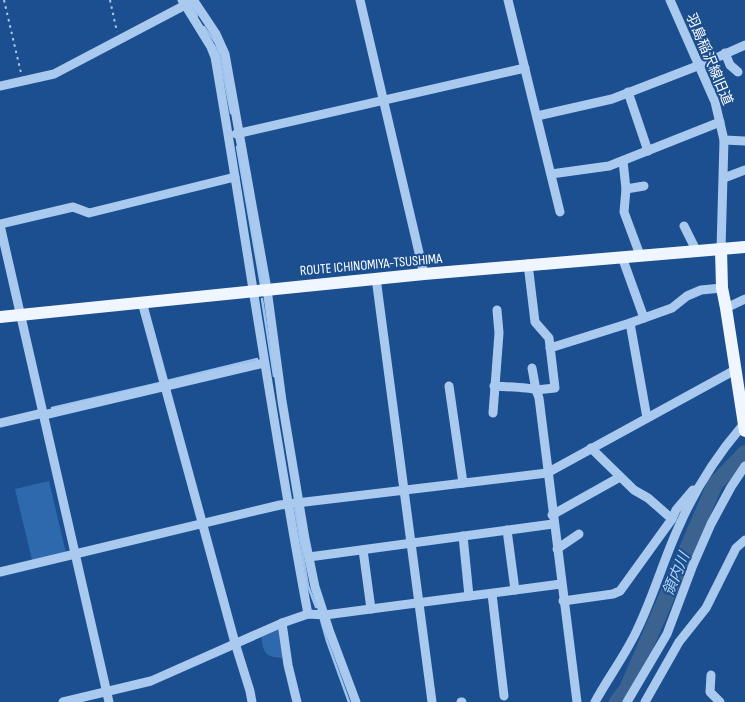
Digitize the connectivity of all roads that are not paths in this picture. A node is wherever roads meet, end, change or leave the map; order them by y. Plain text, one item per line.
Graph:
1 (196, 0) edge
2 (360, 0) edge
3 (508, 0) edge
4 (670, 0) edge
5 (183, 2) edge
6 (745, 45) edge
7 (725, 53) junction
8 (700, 65) junction
9 (525, 68) junction
10 (738, 72) dead end
11 (0, 86) edge
12 (628, 92) junction
13 (384, 101) junction
14 (537, 116) junction
15 (720, 122) junction
16 (240, 133) junction
17 (228, 136) junction
18 (724, 140) junction
19 (745, 142) edge
20 (648, 151) junction
21 (623, 161) junction
22 (739, 169) edge
23 (551, 174) junction
24 (235, 177) junction
25 (724, 178) junction
26 (644, 186) dead end
27 (626, 189) junction
28 (560, 212) dead end
29 (0, 225) edge
30 (684, 226) dead end
31 (745, 247) edge
32 (721, 249) junction
33 (696, 250) junction
34 (640, 255) junction
35 (622, 257) junction
36 (528, 264) junction
37 (424, 274) junction
38 (376, 278) junction
39 (722, 288) junction
40 (267, 289) junction
41 (254, 290) junction
42 (745, 299) edge
43 (142, 302) junction
44 (726, 308) junction
45 (497, 310) dead end
46 (21, 315) junction
47 (0, 317) edge
48 (644, 318) junction
49 (630, 323) junction
50 (550, 348) junction
51 (264, 363) junction
52 (532, 368) dead end
53 (735, 370) junction
54 (164, 386) junction
55 (449, 386) dead end
56 (494, 386) junction
57 (536, 390) junction
58 (493, 413) dead end
59 (43, 414) junction
60 (647, 418) junction
61 (0, 423) edge
62 (744, 428) edge
63 (591, 448) junction
64 (745, 466) edge
65 (708, 472) junction
66 (547, 473) junction
67 (620, 477) junction
68 (462, 483) junction
69 (404, 491) junction
70 (299, 503) junction
71 (288, 504) junction
72 (672, 519) junction
73 (553, 520) junction
74 (203, 523) junction
75 (507, 530) junction
76 (579, 534) dead end
77 (463, 536) junction
78 (745, 540) edge
79 (410, 543) junction
80 (557, 549) junction
81 (363, 550) junction
82 (75, 554) junction
83 (309, 557) junction
84 (0, 572) edge
85 (561, 584) junction
86 (515, 590) junction
87 (492, 594) junction
88 (469, 596) junction
89 (563, 601) junction
90 (418, 603) junction
91 (371, 609) junction
92 (308, 614) junction
93 (325, 616) junction
94 (282, 623) junction
95 (235, 643) junction
96 (711, 675) dead end
97 (107, 692) junction
98 (504, 696) dead end
99 (64, 702) edge
100 (109, 702) edge
101 (252, 702) edge
102 (297, 702) edge
103 (356, 702) edge
104 (432, 702) edge
105 (577, 702) edge
106 (595, 702) edge
107 (628, 702) edge
108 (645, 702) edge
109 (720, 702) edge

1 - 5 street
1 - 16 street
2 - 13 street
3 - 9 street
4 - 8 street, 羽島稲沢線旧道
5 - 11 street
5 - 17 street
6 - 7 street
7 - 8 street
7 - 10 street
8 - 12 street
8 - 15 street, 羽島稲沢線旧道
9 - 13 street
9 - 14 street
12 - 14 street
12 - 20 street
13 - 16 street
13 - 37 street
14 - 23 street
15 - 18 street, 羽島稲沢線旧道
15 - 20 street
16 - 17 street
16 - 40 street
17 - 24 street
18 - 19 street
18 - 25 street, 羽島稲沢線旧道
20 - 21 street
21 - 23 street
21 - 27 street
22 - 25 street
23 - 28 street
24 - 29 street
24 - 41 street
25 - 32 street, 羽島稲沢線旧道
26 - 27 street
27 - 34 street
29 - 46 street
30 - 33 street
31 - 32 main road, ROUTE ICHINOMIYA-TSUSHIMA
32 - 33 main road, ROUTE ICHINOMIYA-TSUSHIMA
32 - 39 main road
33 - 34 main road, ROUTE ICHINOMIYA-TSUSHIMA
34 - 35 main road, ROUTE ICHINOMIYA-TSUSHIMA
35 - 36 main road, ROUTE ICHINOMIYA-TSUSHIMA
35 - 48 street
36 - 37 main road, ROUTE ICHINOMIYA-TSUSHIMA
36 - 50 street
37 - 38 main road, ROUTE ICHINOMIYA-TSUSHIMA
38 - 40 main road, ROUTE ICHINOMIYA-TSUSHIMA
38 - 69 street
39 - 44 main road
39 - 48 street
40 - 41 main road, ROUTE ICHINOMIYA-TSUSHIMA
40 - 70 street
41 - 43 main road, ROUTE ICHINOMIYA-TSUSHIMA
41 - 51 street
42 - 44 street
43 - 46 main road, ROUTE ICHINOMIYA-TSUSHIMA
43 - 54 street
44 - 53 main road
45 - 56 street
46 - 47 main road, ROUTE ICHINOMIYA-TSUSHIMA
46 - 59 street
48 - 49 street
49 - 50 street
49 - 60 street
50 - 57 street
51 - 54 street
51 - 71 street
52 - 57 street
53 - 60 street
53 - 62 main road
54 - 59 street
54 - 74 street
55 - 68 street
56 - 57 street
56 - 58 street
57 - 66 street
59 - 61 street
59 - 82 street
60 - 63 street
62 - 65 street
63 - 66 street
63 - 67 street
64 - 107 street
65 - 72 street
65 - 106 street
66 - 68 street
66 - 73 street
67 - 72 street
67 - 73 street
68 - 69 street
69 - 70 street
69 - 79 street
70 - 71 street
70 - 83 street
71 - 74 street
71 - 92 street
72 - 89 street
73 - 75 street
73 - 80 street
74 - 82 street
74 - 95 street
75 - 77 street
75 - 86 street
76 - 80 street
77 - 79 street
77 - 88 street
78 - 108 street
79 - 81 street
79 - 90 street
80 - 85 street
81 - 83 street
81 - 91 street
82 - 84 street
82 - 97 street
83 - 93 street
85 - 86 street
85 - 89 street
86 - 87 street
87 - 88 street
87 - 98 street
88 - 90 street
89 - 105 street
90 - 91 street
90 - 104 street
91 - 93 street
92 - 93 street
92 - 94 street
93 - 103 street
94 - 95 street
94 - 102 street
95 - 97 street
95 - 101 street
96 - 109 street
97 - 99 street
97 - 100 street

